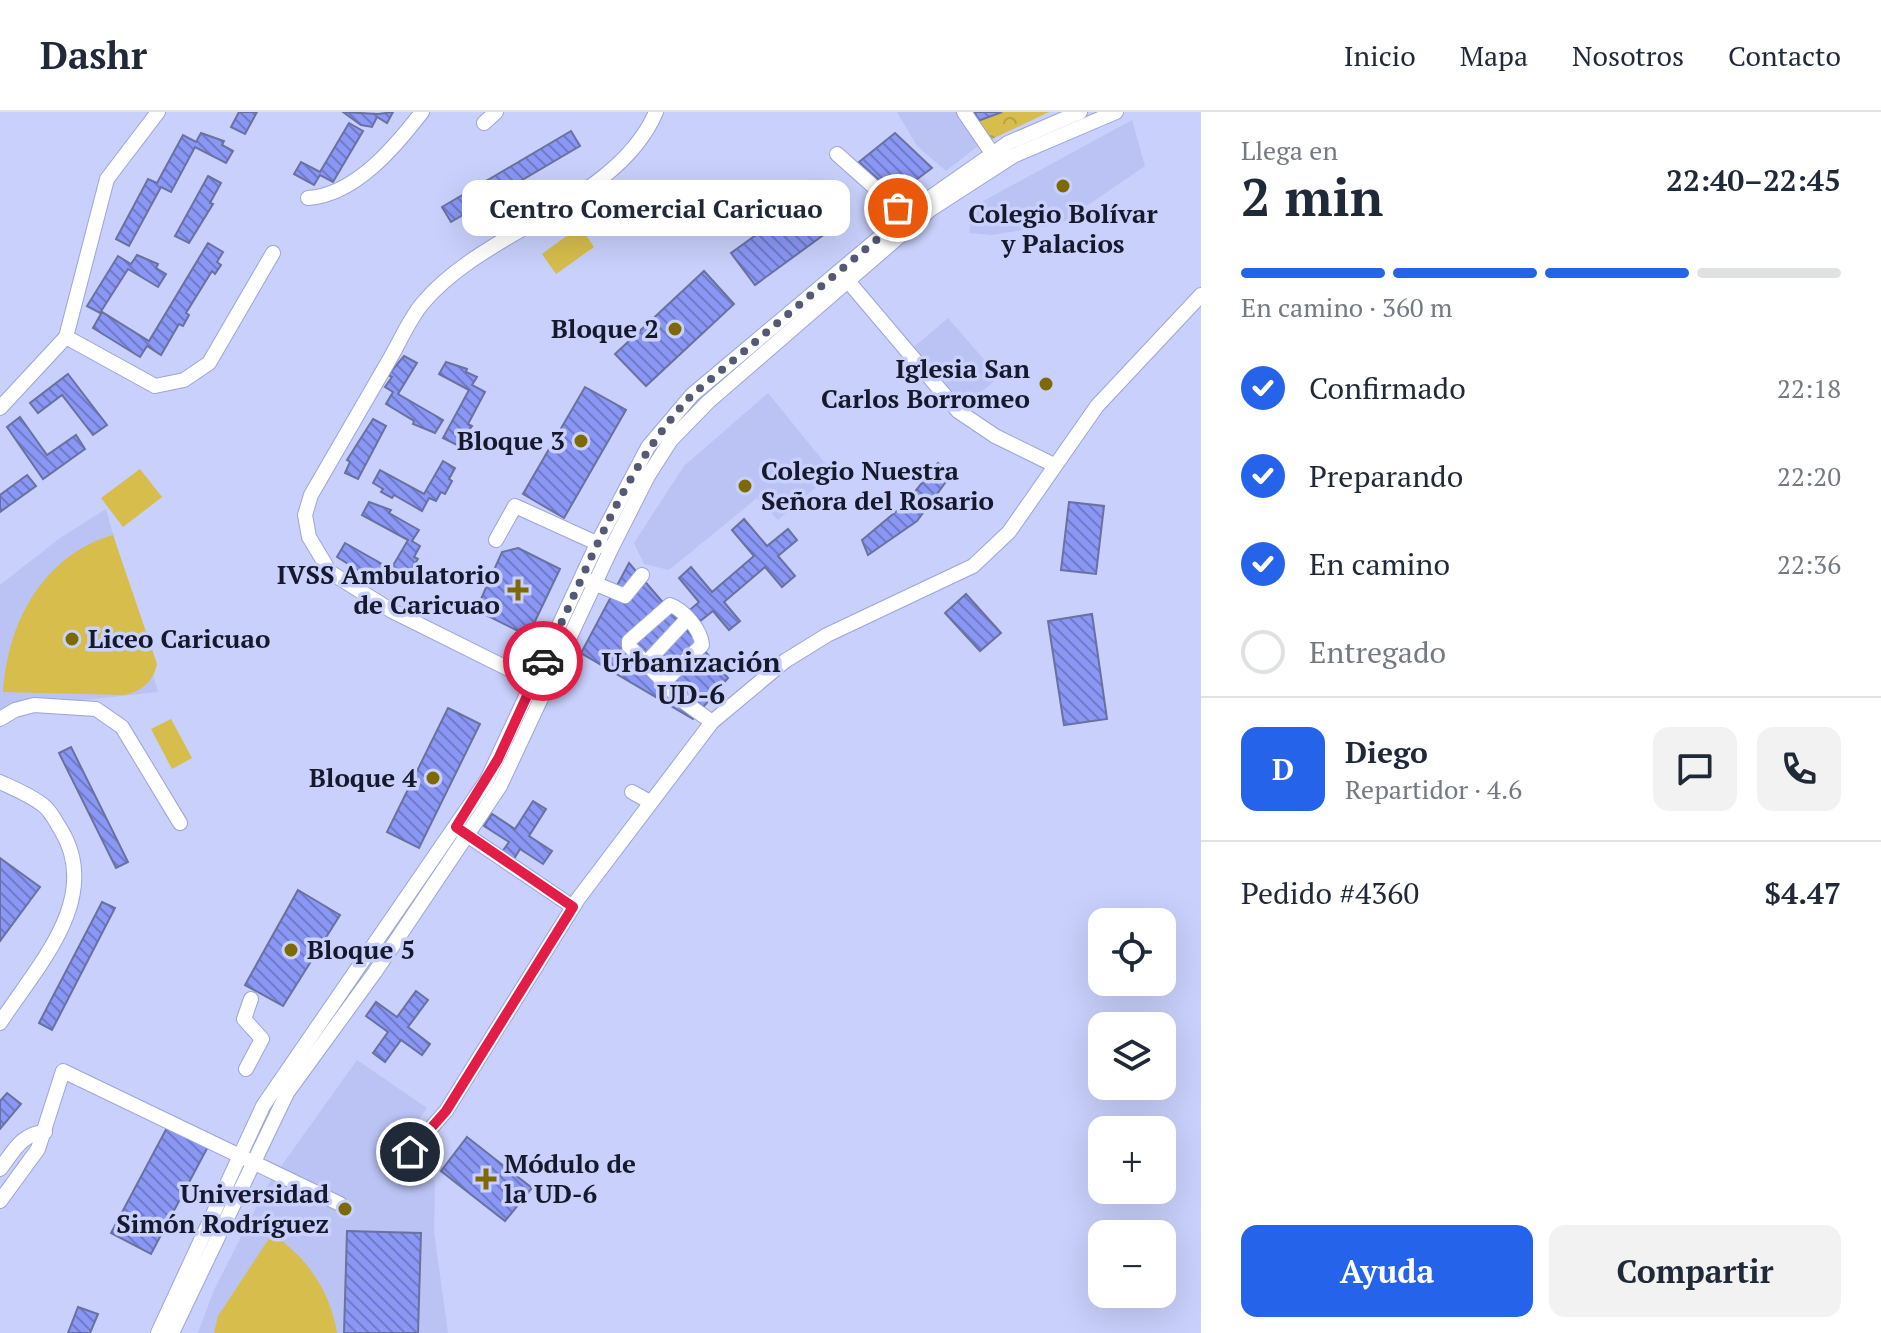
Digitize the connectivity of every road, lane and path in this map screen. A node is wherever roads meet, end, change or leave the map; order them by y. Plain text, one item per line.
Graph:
1 (158, 112) edge
2 (422, 112) edge
3 (496, 112) edge
4 (656, 112) edge
5 (964, 112) edge
6 (1080, 112) edge
7 (1116, 112) edge
8 (484, 123) dead end
9 (992, 153) junction
10 (837, 154) dead end
11 (308, 198) dead end
12 (910, 219) junction
13 (273, 253) dead end
14 (844, 276) junction
15 (1200, 300) edge
16 (66, 337) junction
17 (0, 408) edge
18 (1054, 465) junction
19 (496, 540) dead end
20 (604, 546) junction
21 (642, 575) dead end
22 (588, 580) junction
23 (687, 619) junction
24 (645, 664) junction
25 (533, 681) junction
26 (664, 682) junction
27 (548, 687) junction
28 (0, 719) edge
29 (712, 722) junction
30 (0, 782) edge
31 (632, 792) dead end
32 (650, 802) junction
33 (180, 823) dead end
34 (462, 831) junction
35 (573, 907) junction
36 (251, 999) dead end
37 (0, 1023) edge
38 (246, 1069) dead end
39 (280, 1090) junction
40 (434, 1100) dead end
41 (446, 1111) junction
42 (45, 1132) junction
43 (410, 1152) dead end
44 (0, 1169) edge
45 (0, 1201) edge
46 (340, 1204) dead end
47 (158, 1333) edge
48 (172, 1333) edge

1 - 16 street
2 - 11 street
3 - 8 street
4 - 25 street
5 - 9 street
6 - 9 street
7 - 12 street
9 - 12 street
10 - 12 street
12 - 14 street
13 - 16 street
14 - 18 street
14 - 20 street
15 - 18 street
16 - 17 street
18 - 29 street
19 - 20 street
20 - 22 street
21 - 22 street
22 - 25 street
22 - 27 street
23 - 24 street
23 - 24 street
23 - 26 street
24 - 26 street
25 - 27 street
25 - 34 street
26 - 29 street
27 - 34 street
28 - 33 street
29 - 32 street
30 - 37 street
31 - 32 street
32 - 35 street
34 - 35 street
34 - 39 street
35 - 41 street
36 - 38 street
39 - 47 street
39 - 48 street
40 - 41 street
41 - 43 street
42 - 44 street
42 - 45 street
42 - 46 street

